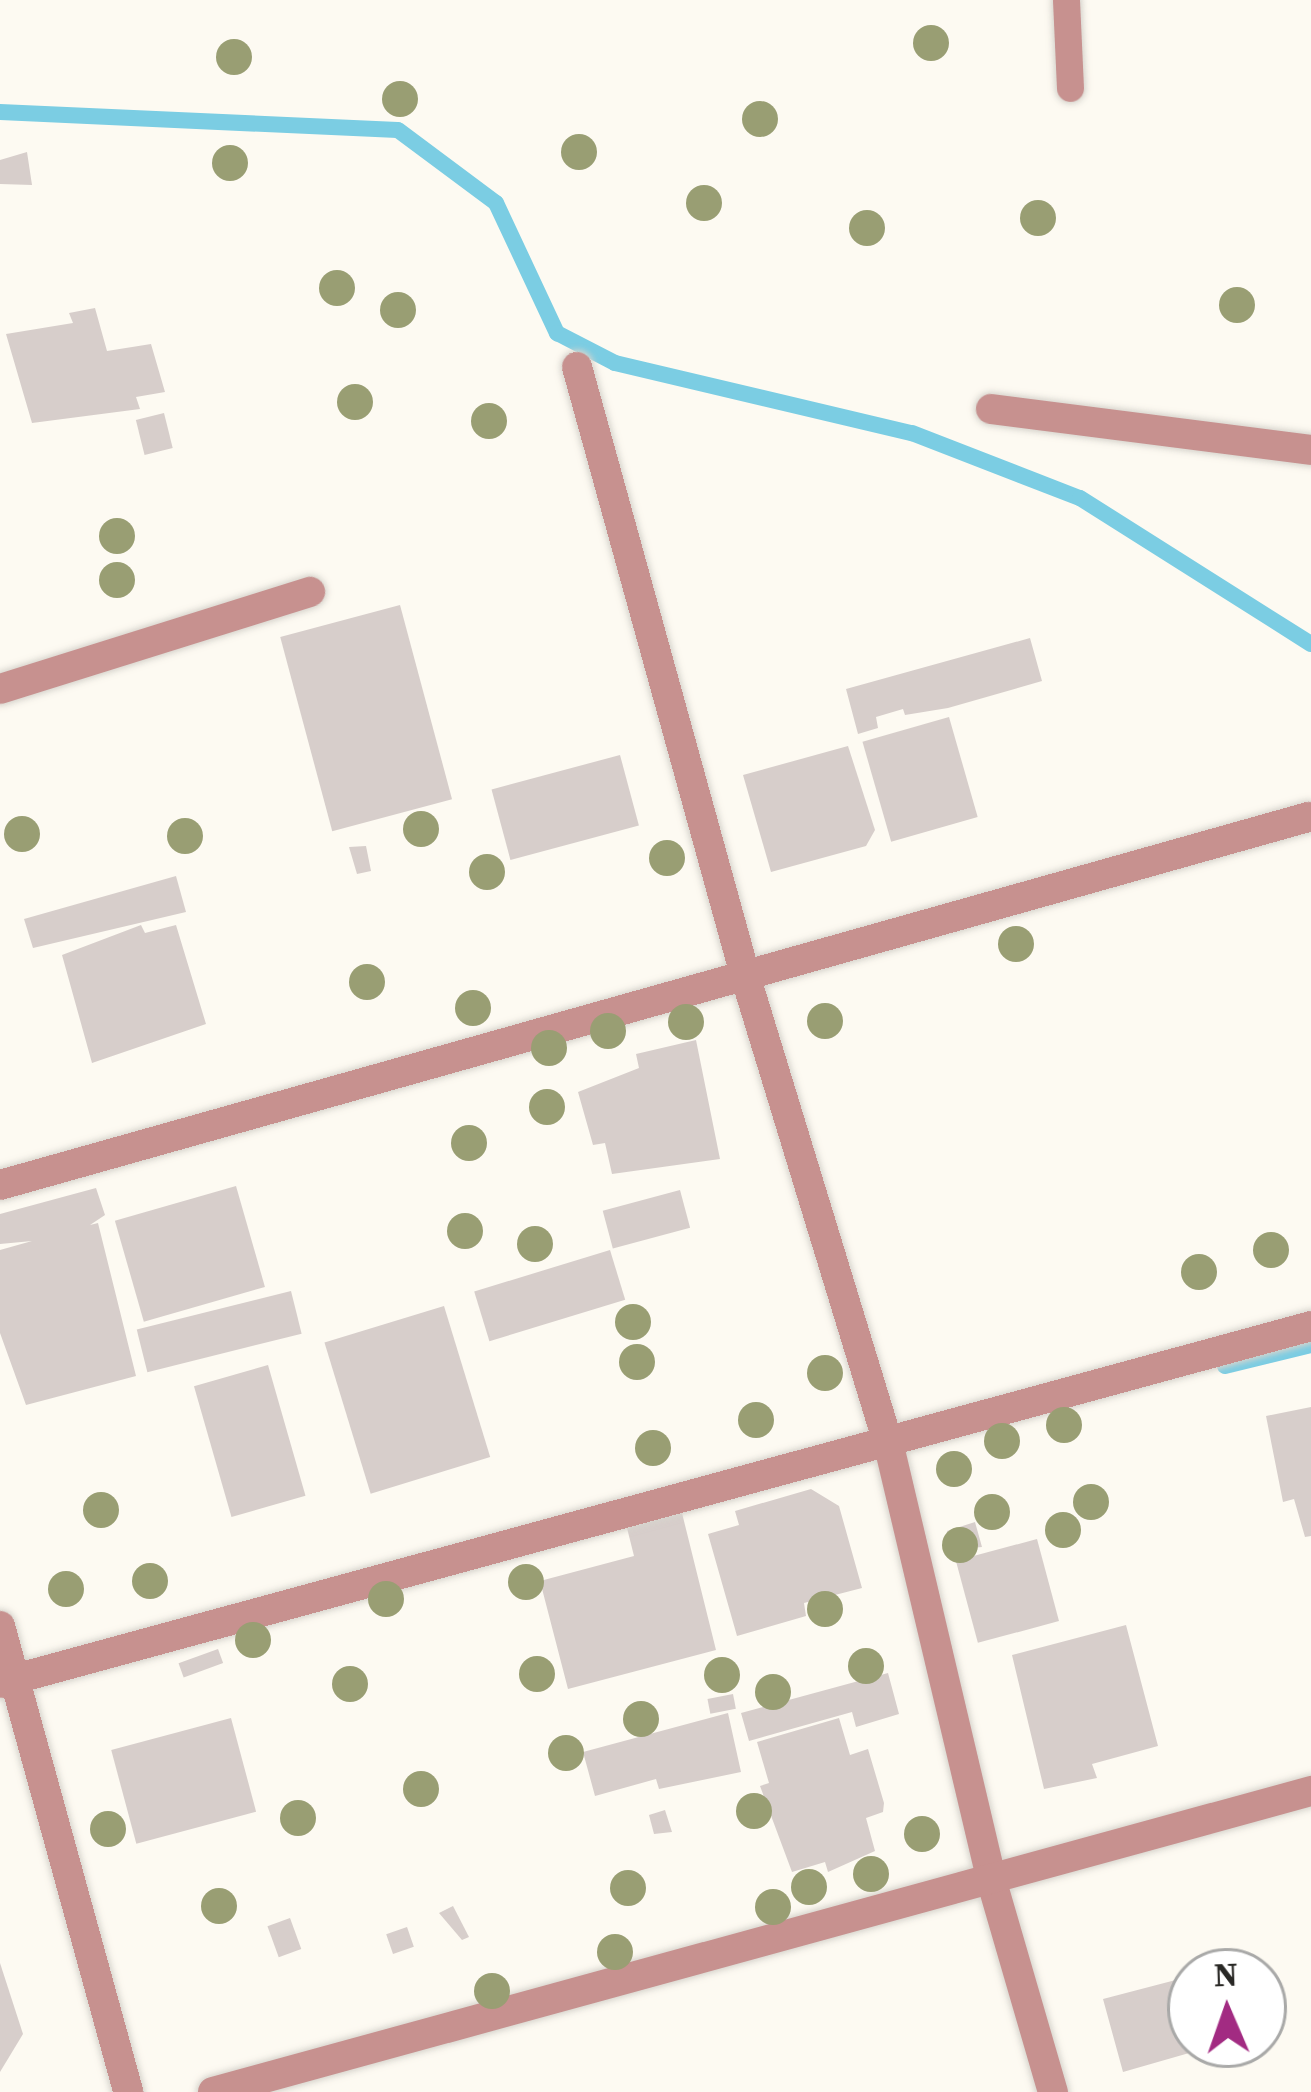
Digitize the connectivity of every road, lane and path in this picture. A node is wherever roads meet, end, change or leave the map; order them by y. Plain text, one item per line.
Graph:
1 (1066, 0) edge
2 (1070, 88) dead end
3 (577, 367) dead end
4 (992, 409) dead end
5 (1311, 450) edge
6 (310, 592) dead end
7 (0, 689) edge
8 (1308, 817) edge
9 (745, 974) junction
10 (0, 1185) edge
11 (1311, 1326) edge
12 (889, 1446) junction
13 (0, 1626) edge
14 (8, 1681) edge
15 (1311, 1791) edge
16 (991, 1879) junction
17 (128, 2092) edge
18 (213, 2092) edge
19 (1053, 2092) edge

1 - 2 lane
3 - 9 street
4 - 5 street
6 - 7 street
8 - 9 street
9 - 10 street
9 - 12 street
11 - 12 street
12 - 14 street
12 - 16 street
13 - 14 street
14 - 17 street
15 - 16 street
16 - 18 street
16 - 19 street

